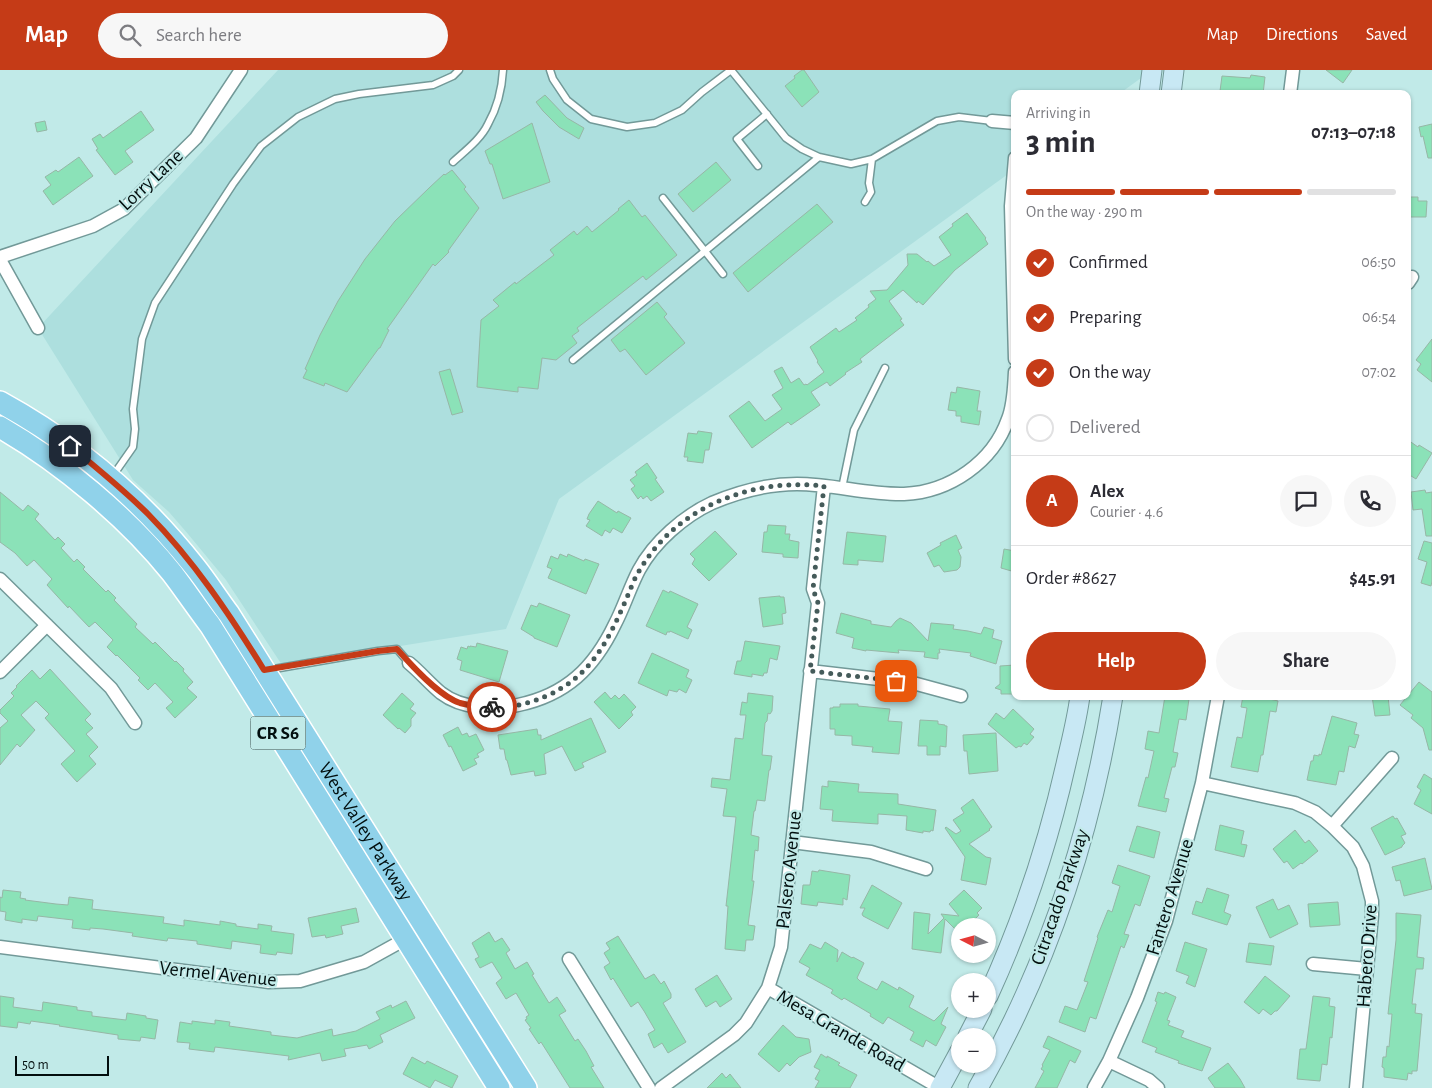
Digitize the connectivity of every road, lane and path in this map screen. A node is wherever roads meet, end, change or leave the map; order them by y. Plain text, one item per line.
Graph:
1 (240, 70) edge
2 (460, 70) edge
3 (503, 70) edge
4 (550, 70) edge
5 (731, 70) edge
6 (1152, 70) edge
7 (1174, 70) edge
8 (1293, 70) edge
9 (1150, 90) edge
10 (1172, 90) edge
11 (1290, 90) edge
12 (767, 114) junction
13 (992, 121) joint
14 (1011, 123) edge
15 (820, 157) junction
16 (872, 159) junction
17 (453, 162) dead end
18 (758, 166) dead end
19 (663, 198) dead end
20 (865, 202) dead end
21 (705, 251) junction
22 (0, 258) edge
23 (723, 274) dead end
24 (38, 328) dead end
25 (573, 360) dead end
26 (885, 368) dead end
27 (0, 402) edge
28 (1011, 408) edge
29 (0, 427) edge
30 (111, 480) junction
31 (824, 486) junction
32 (842, 488) junction
33 (0, 579) edge
34 (47, 625) junction
35 (409, 663) joint
36 (264, 670) junction
37 (810, 671) junction
38 (0, 672) edge
39 (961, 696) dead end
40 (1079, 700) edge
41 (1112, 700) edge
42 (1217, 700) edge
43 (135, 724) dead end
44 (1392, 758) dead end
45 (1202, 783) junction
46 (1332, 826) junction
47 (792, 842) junction
48 (926, 869) dead end
49 (425, 927) junction
50 (406, 938) junction
51 (0, 947) edge
52 (569, 959) dead end
53 (1313, 964) dead end
54 (1368, 969) junction
55 (996, 978) edge
56 (768, 988) junction
57 (1109, 1061) junction
58 (951, 1068) edge
59 (499, 1088) edge
60 (526, 1088) edge
61 (649, 1088) edge
62 (661, 1088) edge
63 (940, 1088) edge
64 (978, 1088) edge
65 (1094, 1088) edge
66 (1158, 1088) edge
67 (1356, 1088) edge

1 - 22 street, Lorry Lane
2 - 30 lane
3 - 17 lane
4 - 5 lane
5 - 12 lane
6 - 9 street
7 - 10 street
8 - 11 street
12 - 15 lane
12 - 18 lane
13 - 14 street
13 - 16 lane
15 - 16 lane
15 - 21 lane
16 - 20 lane
19 - 21 lane
21 - 23 lane
21 - 25 lane
22 - 24 street
26 - 32 lane
27 - 30 main road, West Valley Parkway / CR S6
28 - 32 street
29 - 50 main road, West Valley Parkway / CR S6
30 - 36 main road, West Valley Parkway / CR S6
31 - 32 street
31 - 35 street
31 - 37 street, Palsero Avenue
33 - 34 street
34 - 38 street
34 - 43 street
35 - 36 lane
36 - 49 main road, West Valley Parkway / CR S6
37 - 39 street
37 - 47 street, Palsero Avenue
40 - 55 street, Citracado Parkway
41 - 64 street, Citracado Parkway
42 - 45 street, Fantero Avenue
44 - 46 street
45 - 46 street, Habero Drive
45 - 57 street, Fantero Avenue
46 - 54 street, Habero Drive
47 - 48 street
47 - 56 street, Palsero Avenue
49 - 50 street, Vermel Avenue
49 - 60 main road, West Valley Parkway / CR S6
50 - 51 street, Vermel Avenue
50 - 59 main road, West Valley Parkway / CR S6
52 - 61 street
53 - 54 street
54 - 67 street, Habero Drive
56 - 62 street, Palsero Avenue
56 - 63 street, Mesa Grande Road
57 - 65 street, Fantero Avenue
57 - 66 street
58 - 63 street

